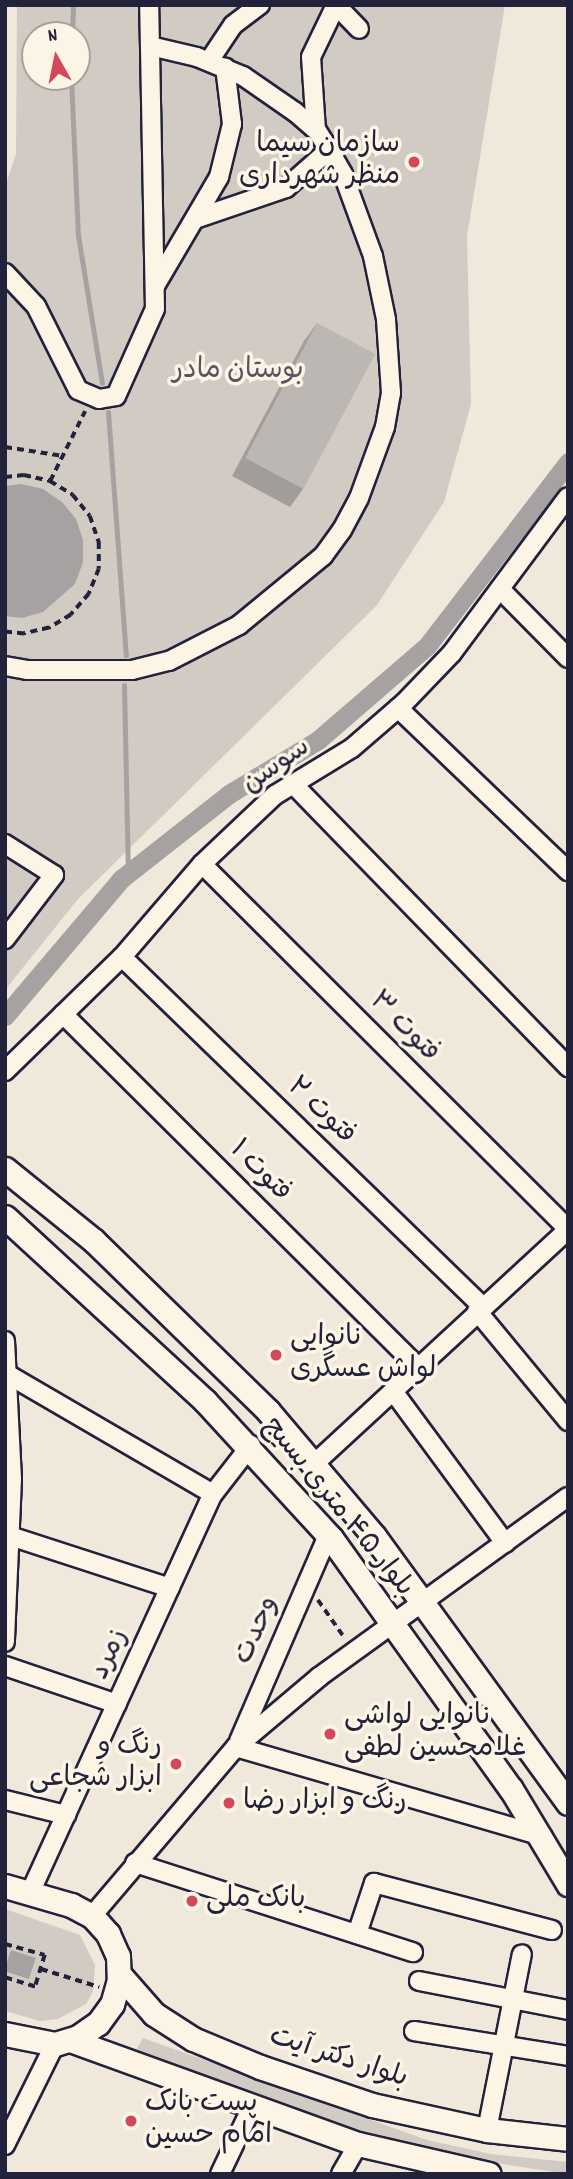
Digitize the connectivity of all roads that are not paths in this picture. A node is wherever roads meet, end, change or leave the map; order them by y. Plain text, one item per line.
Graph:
1 (149, 5) edge
2 (260, 5) edge
3 (336, 5) edge
4 (359, 29) dead end
5 (150, 46) junction
6 (217, 64) junction
7 (316, 130) junction
8 (329, 150) junction
9 (198, 218) junction
10 (5, 274) edge
11 (155, 286) junction
12 (568, 497) edge
13 (500, 589) junction
14 (568, 659) edge
15 (5, 666) edge
16 (398, 708) junction
17 (293, 784) junction
18 (5, 844) edge
19 (202, 864) junction
20 (568, 871) edge
21 (5, 939) edge
22 (122, 957) junction
23 (63, 1014) junction
24 (568, 1067) edge
25 (5, 1071) edge
26 (5, 1169) edge
27 (5, 1217) edge
28 (568, 1229) edge
29 (480, 1308) junction
30 (5, 1341) edge
31 (418, 1367) junction
32 (7, 1374) edge
33 (233, 1376) junction
34 (393, 1391) junction
35 (205, 1401) junction
36 (568, 1421) edge
37 (251, 1445) junction
38 (314, 1464) junction
39 (213, 1494) junction
40 (568, 1497) edge
41 (328, 1535) junction
42 (9, 1536) junction
43 (505, 1543) junction
44 (170, 1588) junction
45 (424, 1604) junction
46 (394, 1625) junction
47 (5, 1642) edge
48 (5, 1666) edge
49 (117, 1704) junction
50 (236, 1747) junction
51 (560, 1780) edge
52 (5, 1800) edge
53 (568, 1803) edge
54 (66, 1815) junction
55 (542, 1836) junction
56 (135, 1863) junction
57 (568, 1884) edge
58 (5, 1886) edge
59 (30, 1893) junction
60 (92, 1916) junction
61 (552, 1930) dead end
62 (357, 1934) junction
63 (413, 1952) dead end
64 (522, 1954) dead end
65 (419, 1981) dead end
66 (117, 1983) junction
67 (513, 2000) junction
68 (568, 2010) edge
69 (414, 2031) dead end
70 (5, 2034) edge
71 (62, 2042) junction
72 (504, 2046) junction
73 (568, 2056) edge
74 (252, 2106) junction
75 (487, 2130) junction
76 (568, 2139) edge
77 (358, 2144) junction
78 (5, 2145) edge
79 (220, 2174) edge
80 (341, 2174) edge
81 (489, 2174) edge

1 - 5 street
2 - 6 street
3 - 4 street
3 - 7 street
5 - 6 street
5 - 11 street
6 - 7 street
6 - 9 street
7 - 8 street
8 - 9 street
8 - 15 street
9 - 11 street
10 - 11 street
12 - 13 street, سوسن
13 - 14 street
13 - 16 street, سوسن
16 - 17 street, سوسن
16 - 20 street
17 - 19 street, سوسن
17 - 24 street
18 - 21 street
19 - 22 street, سوسن
19 - 28 street, فتوت ۳
22 - 23 street, سوسن
22 - 29 street, فتوت ۲
23 - 25 street, سوسن
23 - 31 street, فتوت ۱
26 - 33 main road, بلوار ۴۵ متری بسیج
27 - 35 main road, بلوار ۴۵ متری بسیج
28 - 29 street
29 - 31 street
29 - 36 street, فتوت ۲
30 - 32 street
31 - 34 street
32 - 39 street
32 - 42 street
33 - 35 main road
33 - 38 main road, بلوار ۴۵ متری بسیج
34 - 38 street
34 - 43 street
35 - 37 main road, بلوار ۴۵ متری بسیج
37 - 39 street, زمرد
37 - 41 main road, بلوار ۴۵ متری بسیج
38 - 45 main road, بلوار ۴۵ متری بسیج
39 - 44 street, زمرد
40 - 43 street
41 - 46 main road, بلوار ۴۵ متری بسیج
41 - 50 street, وحدت
42 - 44 street
42 - 47 street
43 - 45 street
44 - 49 street, زمرد
45 - 46 street, وحدت
45 - 51 main road, بلوار ۴۵ متری بسیج
46 - 50 street, وحدت
46 - 55 main road, بلوار ۴۵ متری بسیج
48 - 49 street
49 - 54 street, زمرد
50 - 55 street
50 - 56 street, وحدت
51 - 53 main road, بلوار ۴۵ متری بسیج
52 - 54 street
54 - 59 street, زمرد
55 - 57 main road, بلوار ۴۵ متری بسیج
56 - 60 street, وحدت
56 - 62 street
58 - 59 main road
59 - 60 main road
60 - 66 main road
61 - 62 street
62 - 63 street
64 - 67 street
65 - 67 street
66 - 71 main road
66 - 75 main road, بلوار دکتر آیت
67 - 68 street
67 - 72 street
69 - 72 street
70 - 71 main road
71 - 74 main road
71 - 78 street
72 - 73 street
72 - 75 street
74 - 77 main road
74 - 79 street
75 - 76 main road, بلوار دکتر آیت
77 - 80 street
77 - 81 main road

